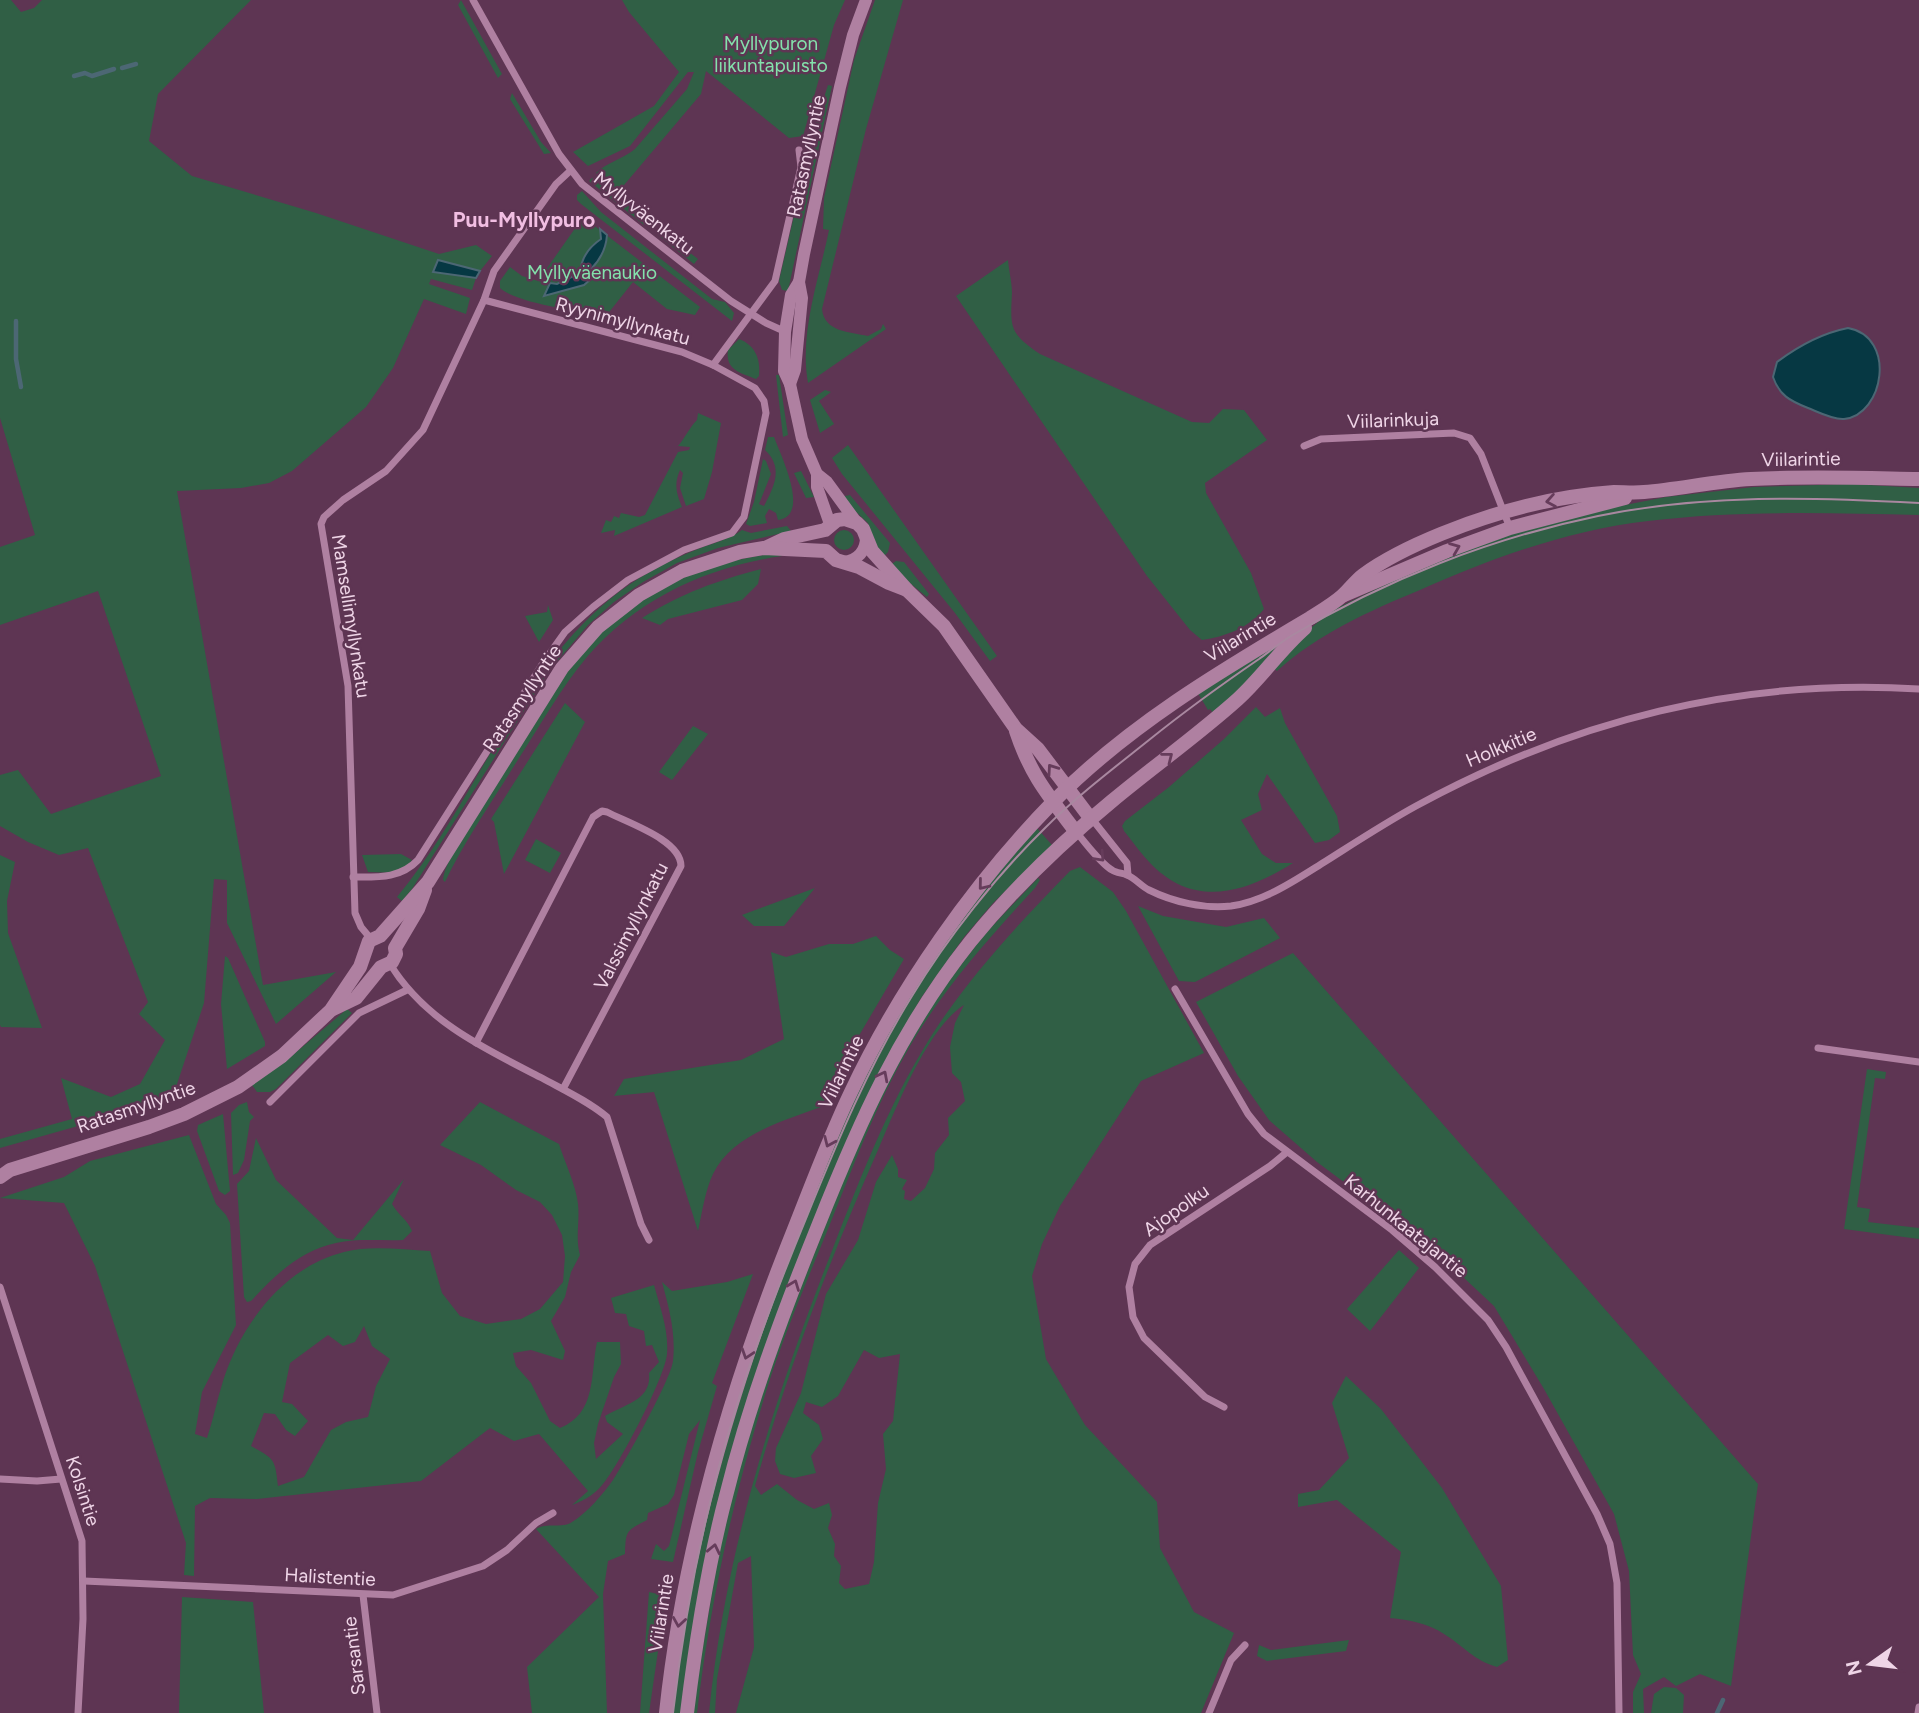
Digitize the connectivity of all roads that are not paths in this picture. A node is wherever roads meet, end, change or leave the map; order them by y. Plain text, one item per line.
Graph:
1 (473, 0) edge
2 (866, 0) edge
3 (799, 150) dead end
4 (570, 171) junction
5 (484, 299) junction
6 (750, 314) junction
7 (791, 333) junction
8 (713, 365) junction
9 (1304, 446) dead end
10 (817, 474) junction
11 (1919, 479) edge
12 (1643, 492) junction
13 (1505, 512) junction
14 (857, 523) junction
15 (828, 527) junction
16 (1510, 528) junction
17 (866, 537) junction
18 (764, 548) junction
19 (826, 551) junction
20 (844, 562) junction
21 (907, 590) junction
22 (1342, 596) junction
23 (1316, 614) junction
24 (1919, 689) edge
25 (1016, 729) junction
26 (1067, 789) junction
27 (1054, 802) junction
28 (1091, 818) junction
29 (1076, 832) junction
30 (1128, 875) junction
31 (353, 877) junction
32 (428, 882) junction
33 (376, 938) junction
34 (396, 948) junction
35 (365, 956) junction
36 (385, 966) junction
37 (1175, 989) dead end
38 (407, 990) junction
39 (331, 1010) junction
40 (476, 1043) junction
41 (1818, 1048) dead end
42 (1919, 1062) edge
43 (563, 1089) junction
44 (270, 1102) dead end
45 (1287, 1153) junction
46 (3, 1172) edge
47 (649, 1240) dead end
48 (0, 1287) edge
49 (1224, 1407) dead end
50 (0, 1479) edge
51 (61, 1479) junction
52 (553, 1513) dead end
53 (83, 1581) junction
54 (363, 1595) junction
55 (1245, 1645) dead end
56 (1919, 1707) edge
57 (78, 1713) edge
58 (377, 1713) edge
59 (666, 1713) edge
60 (687, 1713) edge
61 (1209, 1713) edge
62 (1619, 1713) edge
63 (1918, 1713) edge

1 - 4 street, Myllyväenkatu
2 - 7 street, Ratasmyllyntie
3 - 6 street
4 - 5 street, Mamsellimyllynkatu
4 - 6 street, Myllyväenkatu
5 - 8 street, Ryynimyllynkatu
5 - 31 street, Mamsellimyllynkatu
6 - 7 street, Myllyväenkatu
6 - 8 street
7 - 10 street, Ratasmyllyntie
8 - 31 street, Ryynimyllynkatu
9 - 13 street, Viilarinkuja
10 - 14 street, Ratasmyllyntie
10 - 15 street, Ratasmyllyntie
11 - 12 main road, Viilarintie
12 -> 13 main road, Viilarintie
12 - 16 main road, Viilarintie
13 - 16 street, Viilarinkuja
13 - 22 main road, Viilarintie
14 - 15 main road
14 - 17 main road
15 - 18 main road, Ratasmyllyntie
15 - 19 street
22 -> 16 main road, Viilarintie
17 - 20 street
17 - 21 main road
18 - 19 main road, Ratasmyllyntie
18 - 32 main road, Ratasmyllyntie
19 - 20 main road
20 - 21 main road
21 - 25 main road
22 - 23 main road, Viilarintie
23 - 26 main road, Viilarintie
28 -> 23 main road, Viilarintie
24 - 30 street, Holkkitie
26 -> 25 main road
25 - 27 main road
26 - 27 main road, Viilarintie
26 - 28 main road
27 - 29 main road
27 -> 59 main road, Viilarintie
28 - 29 main road, Viilarintie
28 - 30 street
29 -> 30 street, Holkkitie
60 -> 29 main road, Viilarintie
31 - 33 street, Mamsellimyllynkatu
32 - 33 main road, Ratasmyllyntie
32 - 34 main road, Ratasmyllyntie
33 - 34 street
33 - 35 main road, Ratasmyllyntie
34 - 36 main road, Ratasmyllyntie
35 - 36 street
35 - 39 main road, Ratasmyllyntie
36 - 38 street
36 - 39 main road, Ratasmyllyntie
37 - 45 street, Karhunkaatajantie
38 - 40 street
38 - 44 street
39 - 46 main road, Ratasmyllyntie
40 - 43 street
40 - 43 street, Valssimyllynkatu
41 - 42 street
43 - 47 street
45 - 49 street, Ajopolku
45 - 62 street, Karhunkaatajantie
48 - 51 street, Kolsintie
50 - 51 street
51 - 53 street, Kolsintie
52 - 54 street, Halistentie
53 - 54 street, Halistentie
53 - 57 street, Kolsintie
54 - 58 street, Sarsantie
55 - 61 street
56 - 63 street

